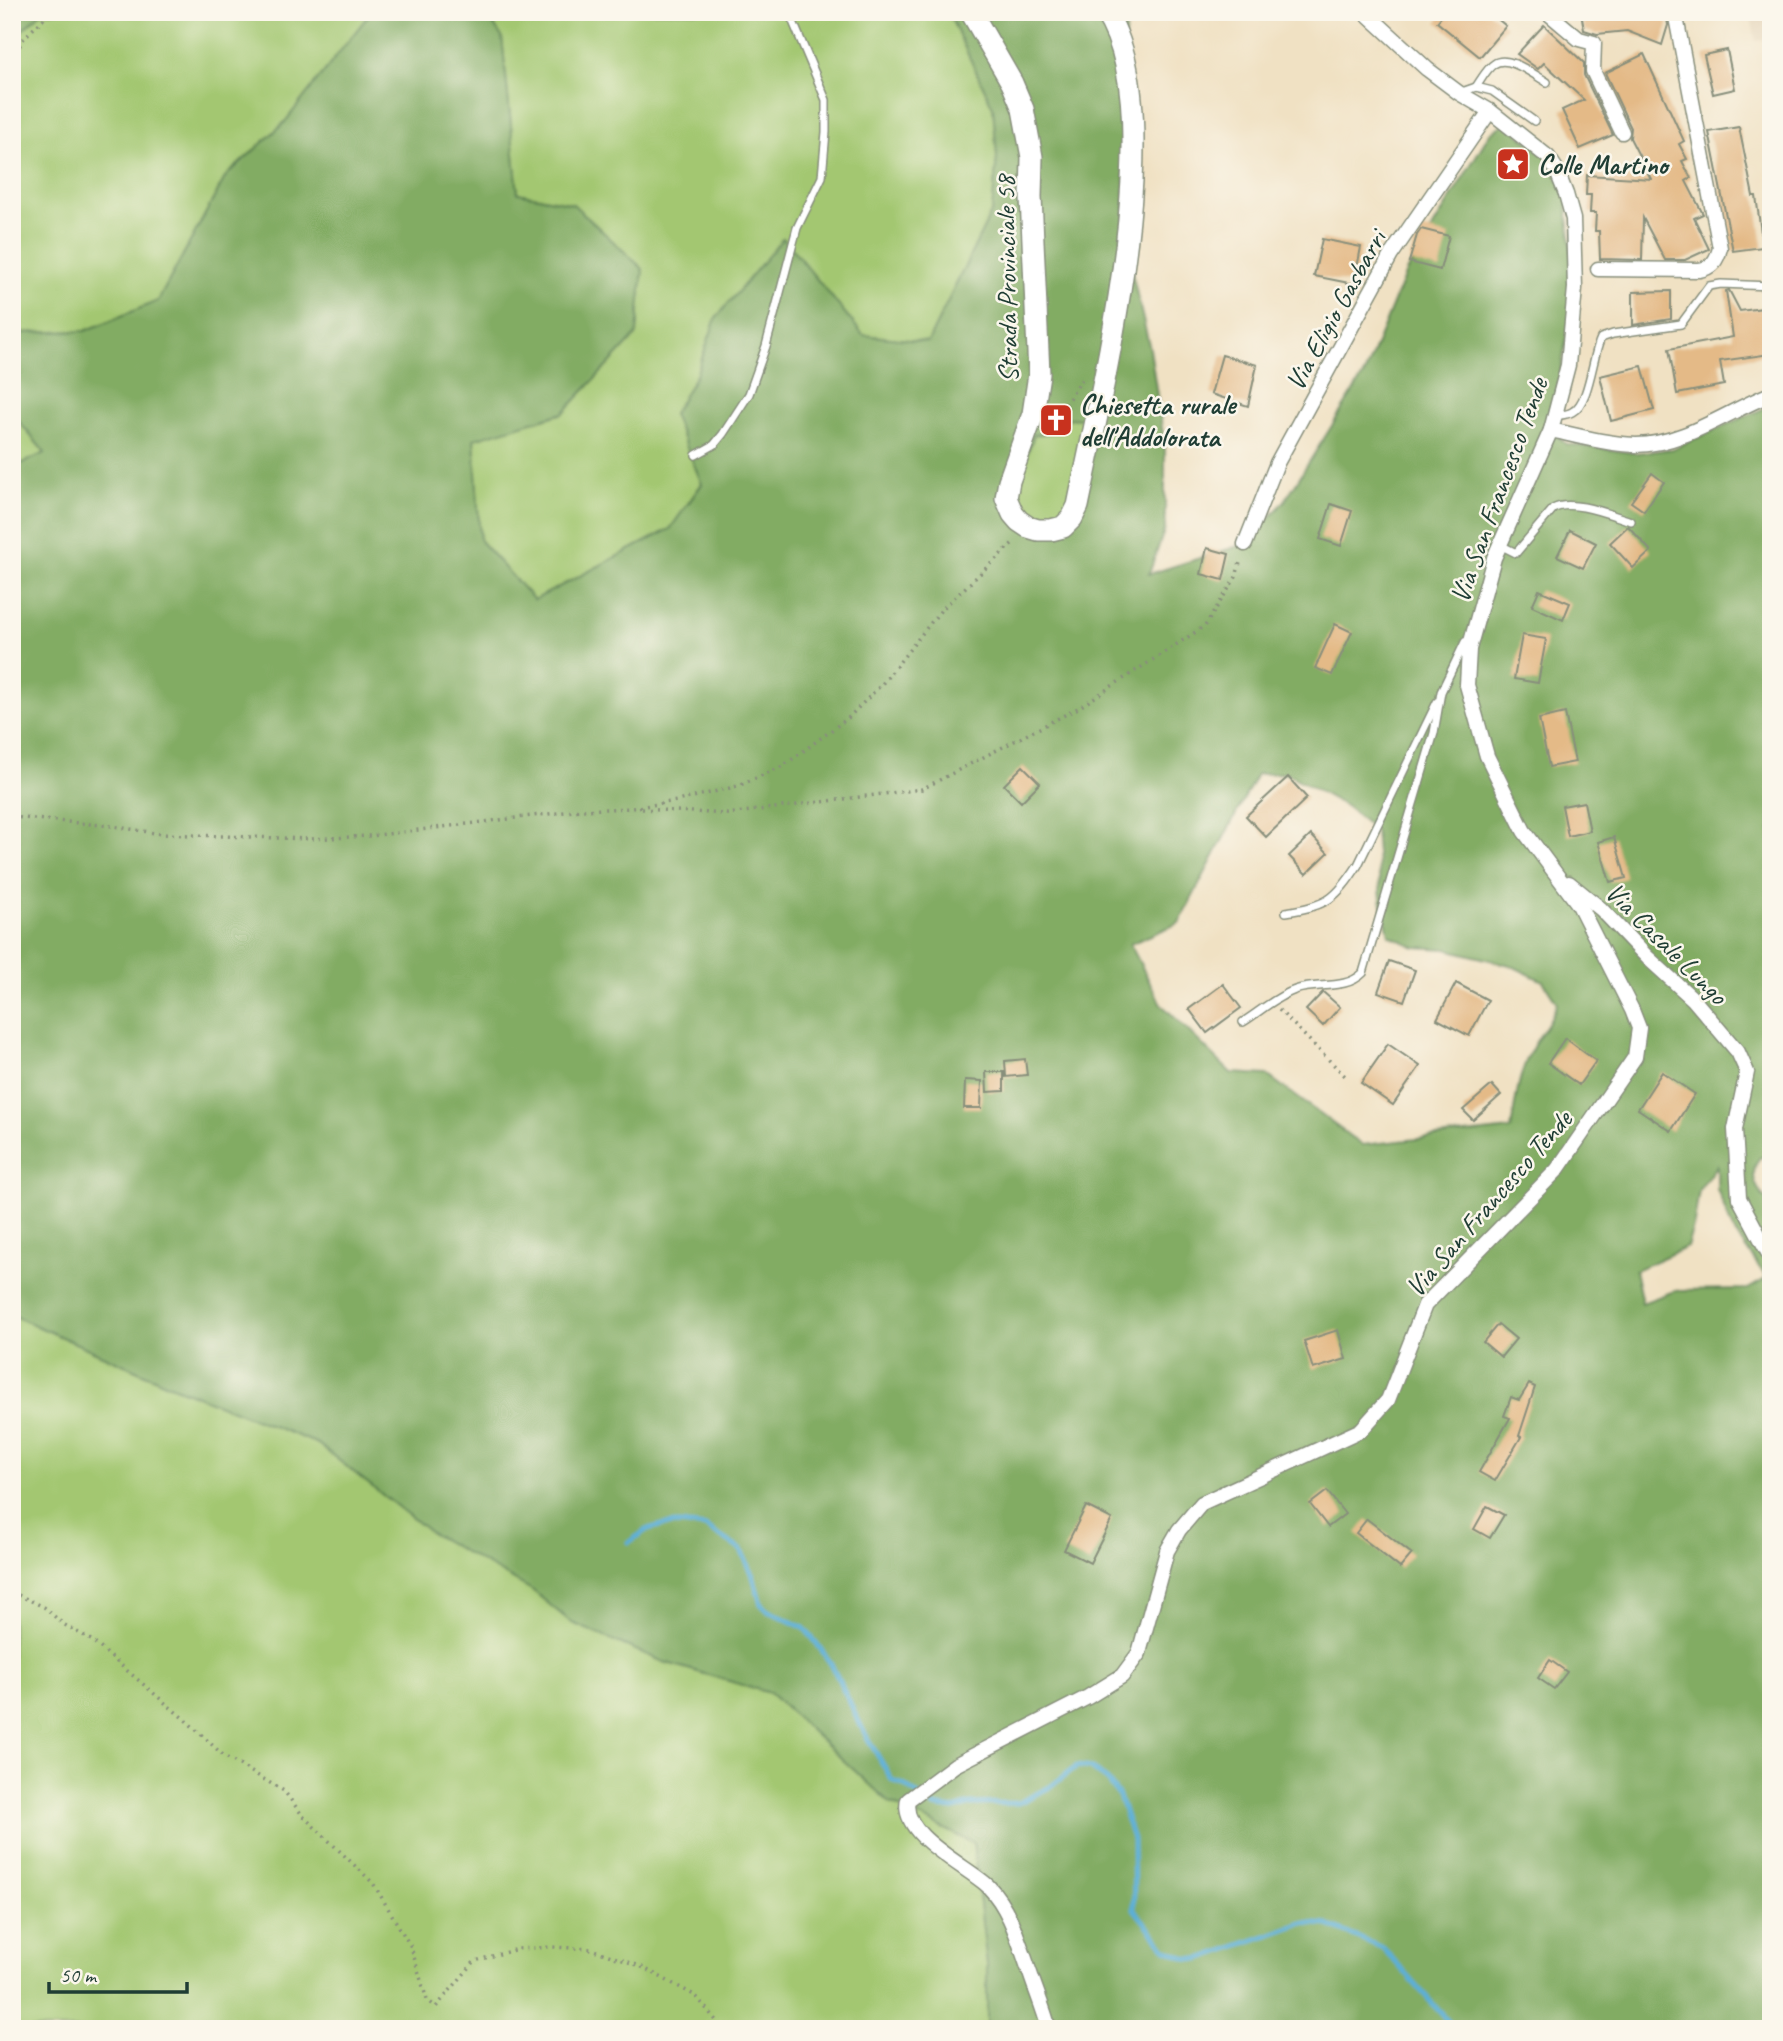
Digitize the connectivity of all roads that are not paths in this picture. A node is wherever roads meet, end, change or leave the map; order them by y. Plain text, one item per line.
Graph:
1 (789, 12) edge
2 (971, 12) edge
3 (1105, 12) edge
4 (1365, 12) edge
5 (1547, 12) edge
6 (1675, 12) edge
7 (1546, 82) dead end
8 (1476, 87) junction
9 (1458, 93) junction
10 (1490, 111) junction
11 (1534, 121) dead end
12 (1622, 132) dead end
13 (1598, 269) dead end
14 (1771, 286) edge
15 (1771, 394) edge
16 (1552, 423) junction
17 (696, 455) dead end
18 (1631, 521) dead end
19 (1245, 544) road end
20 (1500, 545) junction
21 (1478, 617) junction
22 (1441, 692) junction
23 (1551, 868) junction
24 (1286, 912) dead end
25 (1243, 1022) dead end
26 (1771, 1258) edge
27 (1049, 2029) edge

1 - 17 lane
2 - 3 street, Strada Provinciale 58
4 - 9 street, Via San Francesco Tende
5 - 12 street
6 - 13 street
7 - 8 lane
8 - 9 lane
8 - 11 lane
9 - 10 street, Via San Francesco Tende
10 - 16 street, Via San Francesco Tende
10 - 19 street, Via Eligio Gasbarri
14 - 16 lane
15 - 16 street
16 - 20 street, Via San Francesco Tende
18 - 20 lane
20 - 21 street, Via San Francesco Tende
21 - 22 lane
21 - 23 street, Via San Francesco Tende
22 - 24 lane
22 - 25 lane
23 - 26 street, Via Casale Lungo
23 - 27 street, Via San Francesco Tende

